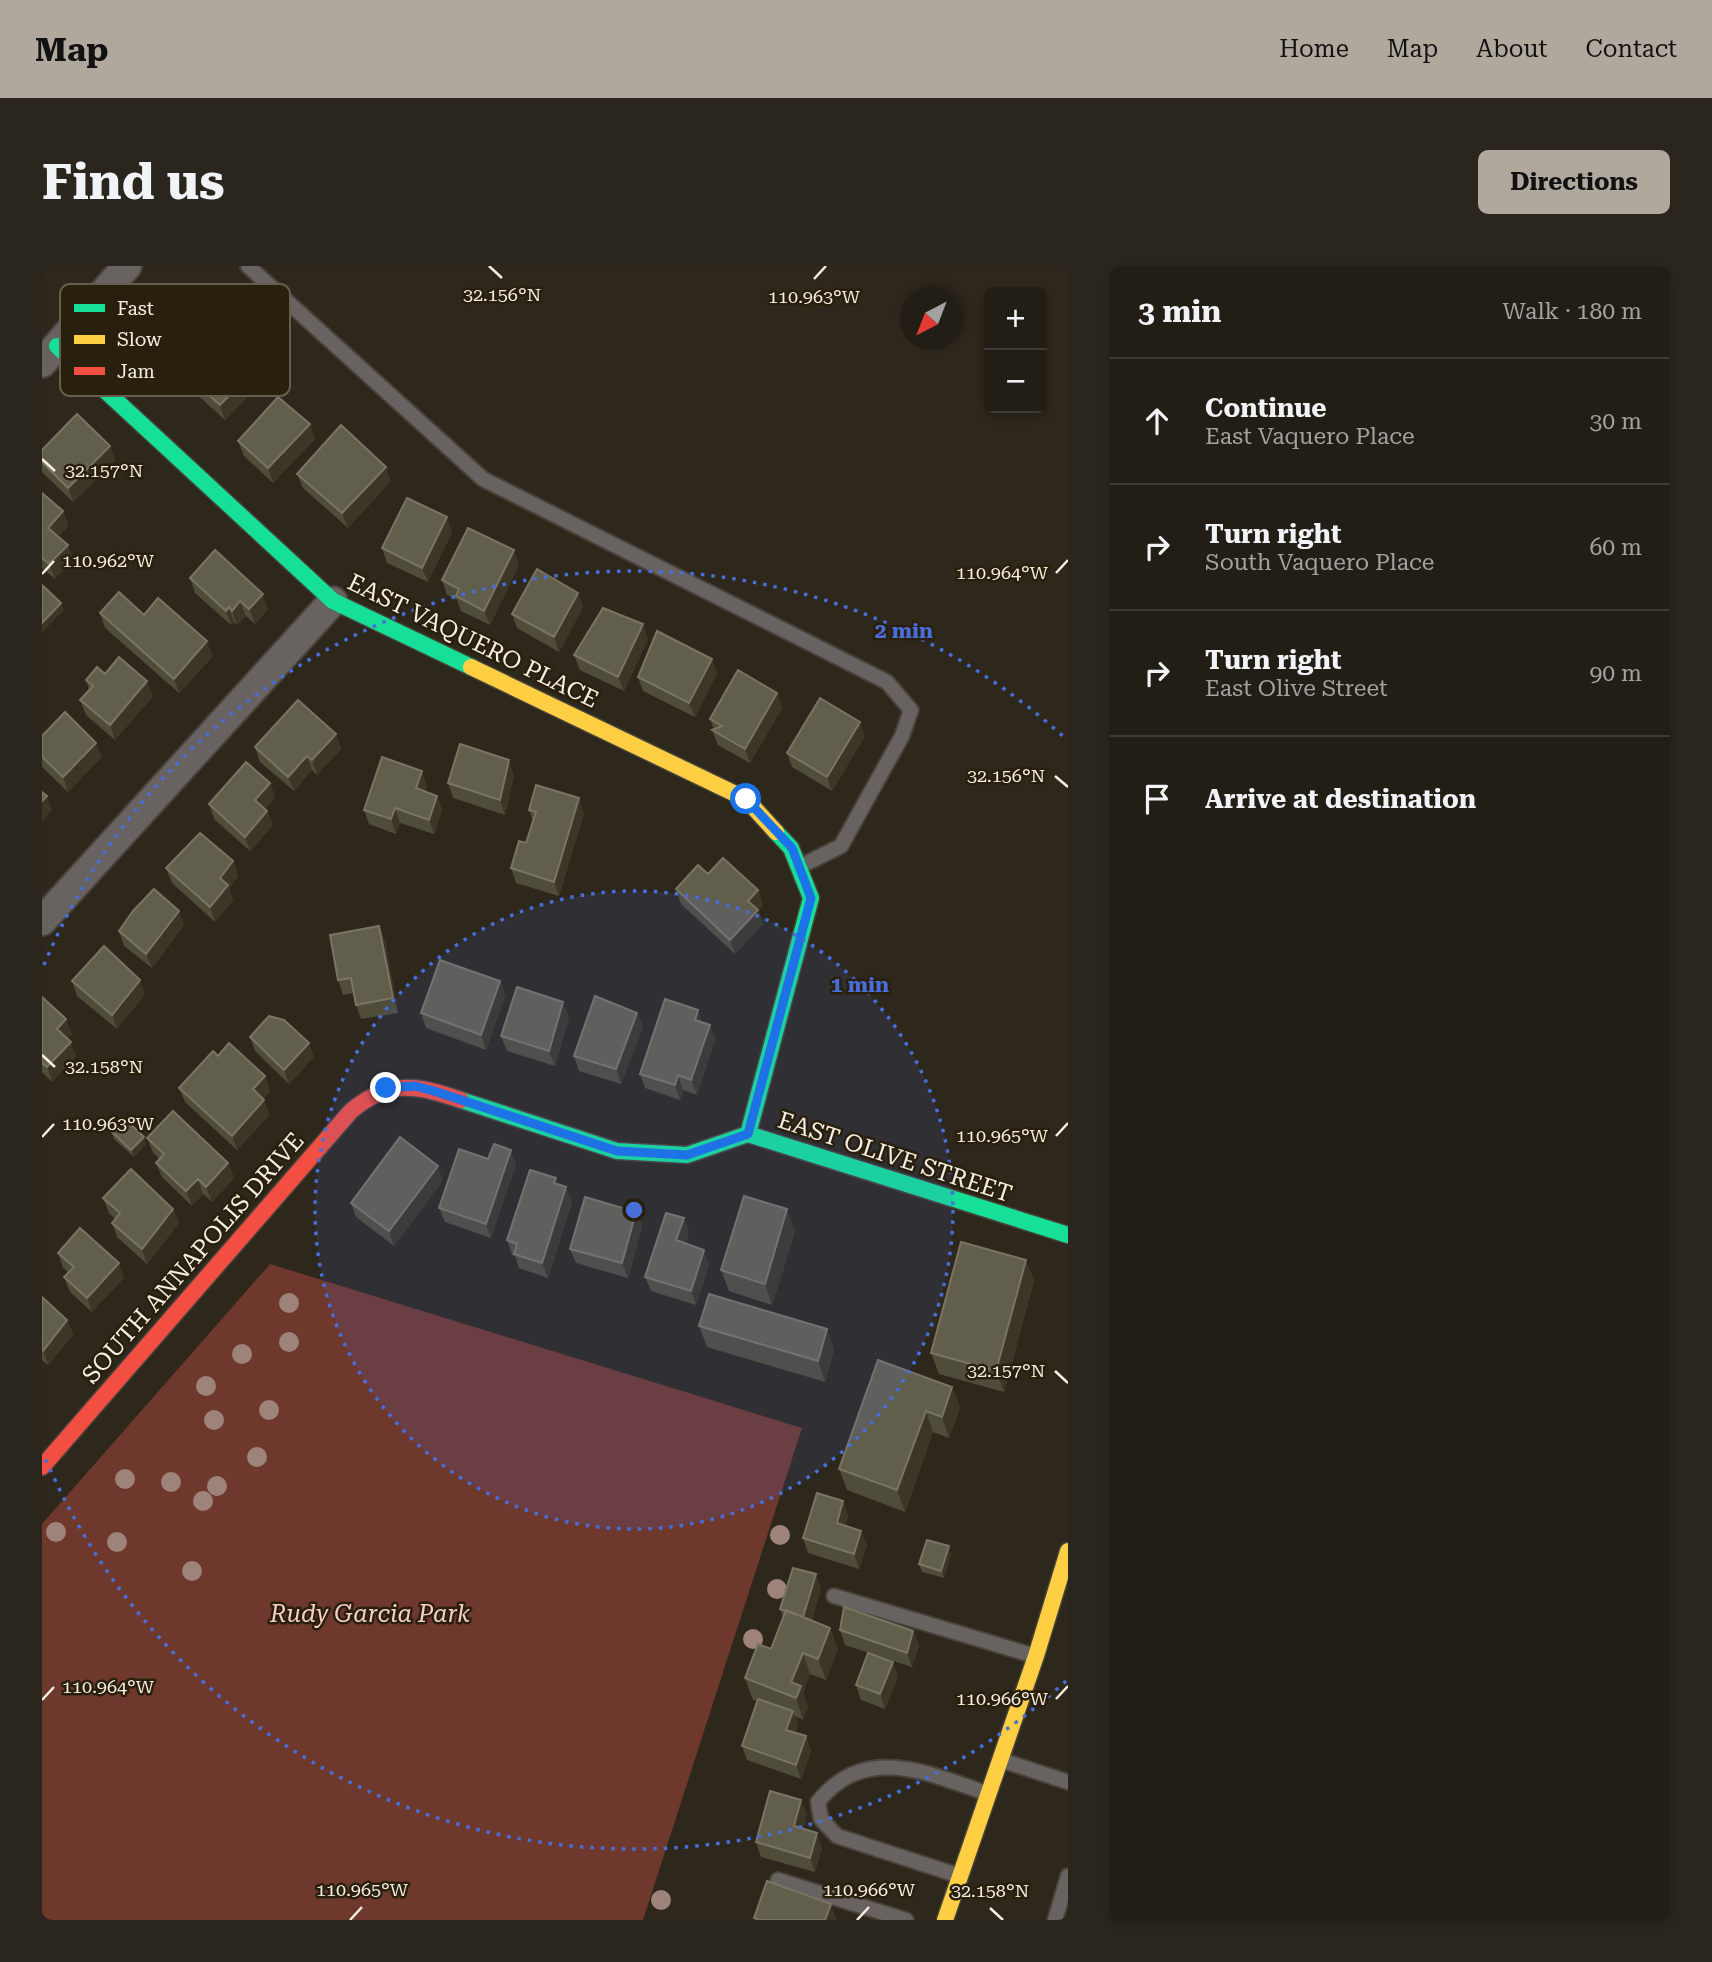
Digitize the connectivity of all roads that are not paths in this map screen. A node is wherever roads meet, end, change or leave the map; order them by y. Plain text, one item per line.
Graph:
1 (127, 266) edge
2 (248, 266) edge
3 (111, 284) edge
4 (268, 284) edge
5 (290, 304) edge
6 (96, 396) edge
7 (333, 601) junction
8 (799, 867) junction
9 (42, 921) edge
10 (386, 1088) joint
11 (748, 1134) junction
12 (1068, 1235) edge
13 (42, 1466) edge
14 (1068, 1551) edge
15 (834, 1596) dead end
16 (1036, 1656) junction
17 (999, 1760) junction
18 (1068, 1782) edge
19 (988, 1793) junction
20 (1068, 1876) edge
21 (961, 1877) junction
22 (778, 1880) dead end
23 (906, 1920) edge
24 (946, 1920) edge
25 (1055, 1920) edge

1 - 3 street
2 - 4 lane
5 - 8 lane
6 - 7 street, EAST VAQUERO PLACE
7 - 8 street, EAST VAQUERO PLACE
7 - 9 street
8 - 11 street, EAST VAQUERO PLACE
10 - 11 street, EAST OLIVE STREET
10 - 13 street, SOUTH ANNAPOLIS DRIVE
11 - 12 street, EAST OLIVE STREET
14 - 16 street
15 - 16 lane
16 - 17 street
17 - 18 lane
17 - 19 street
19 - 21 street
19 - 21 lane
20 - 25 lane
21 - 24 street
22 - 23 lane

